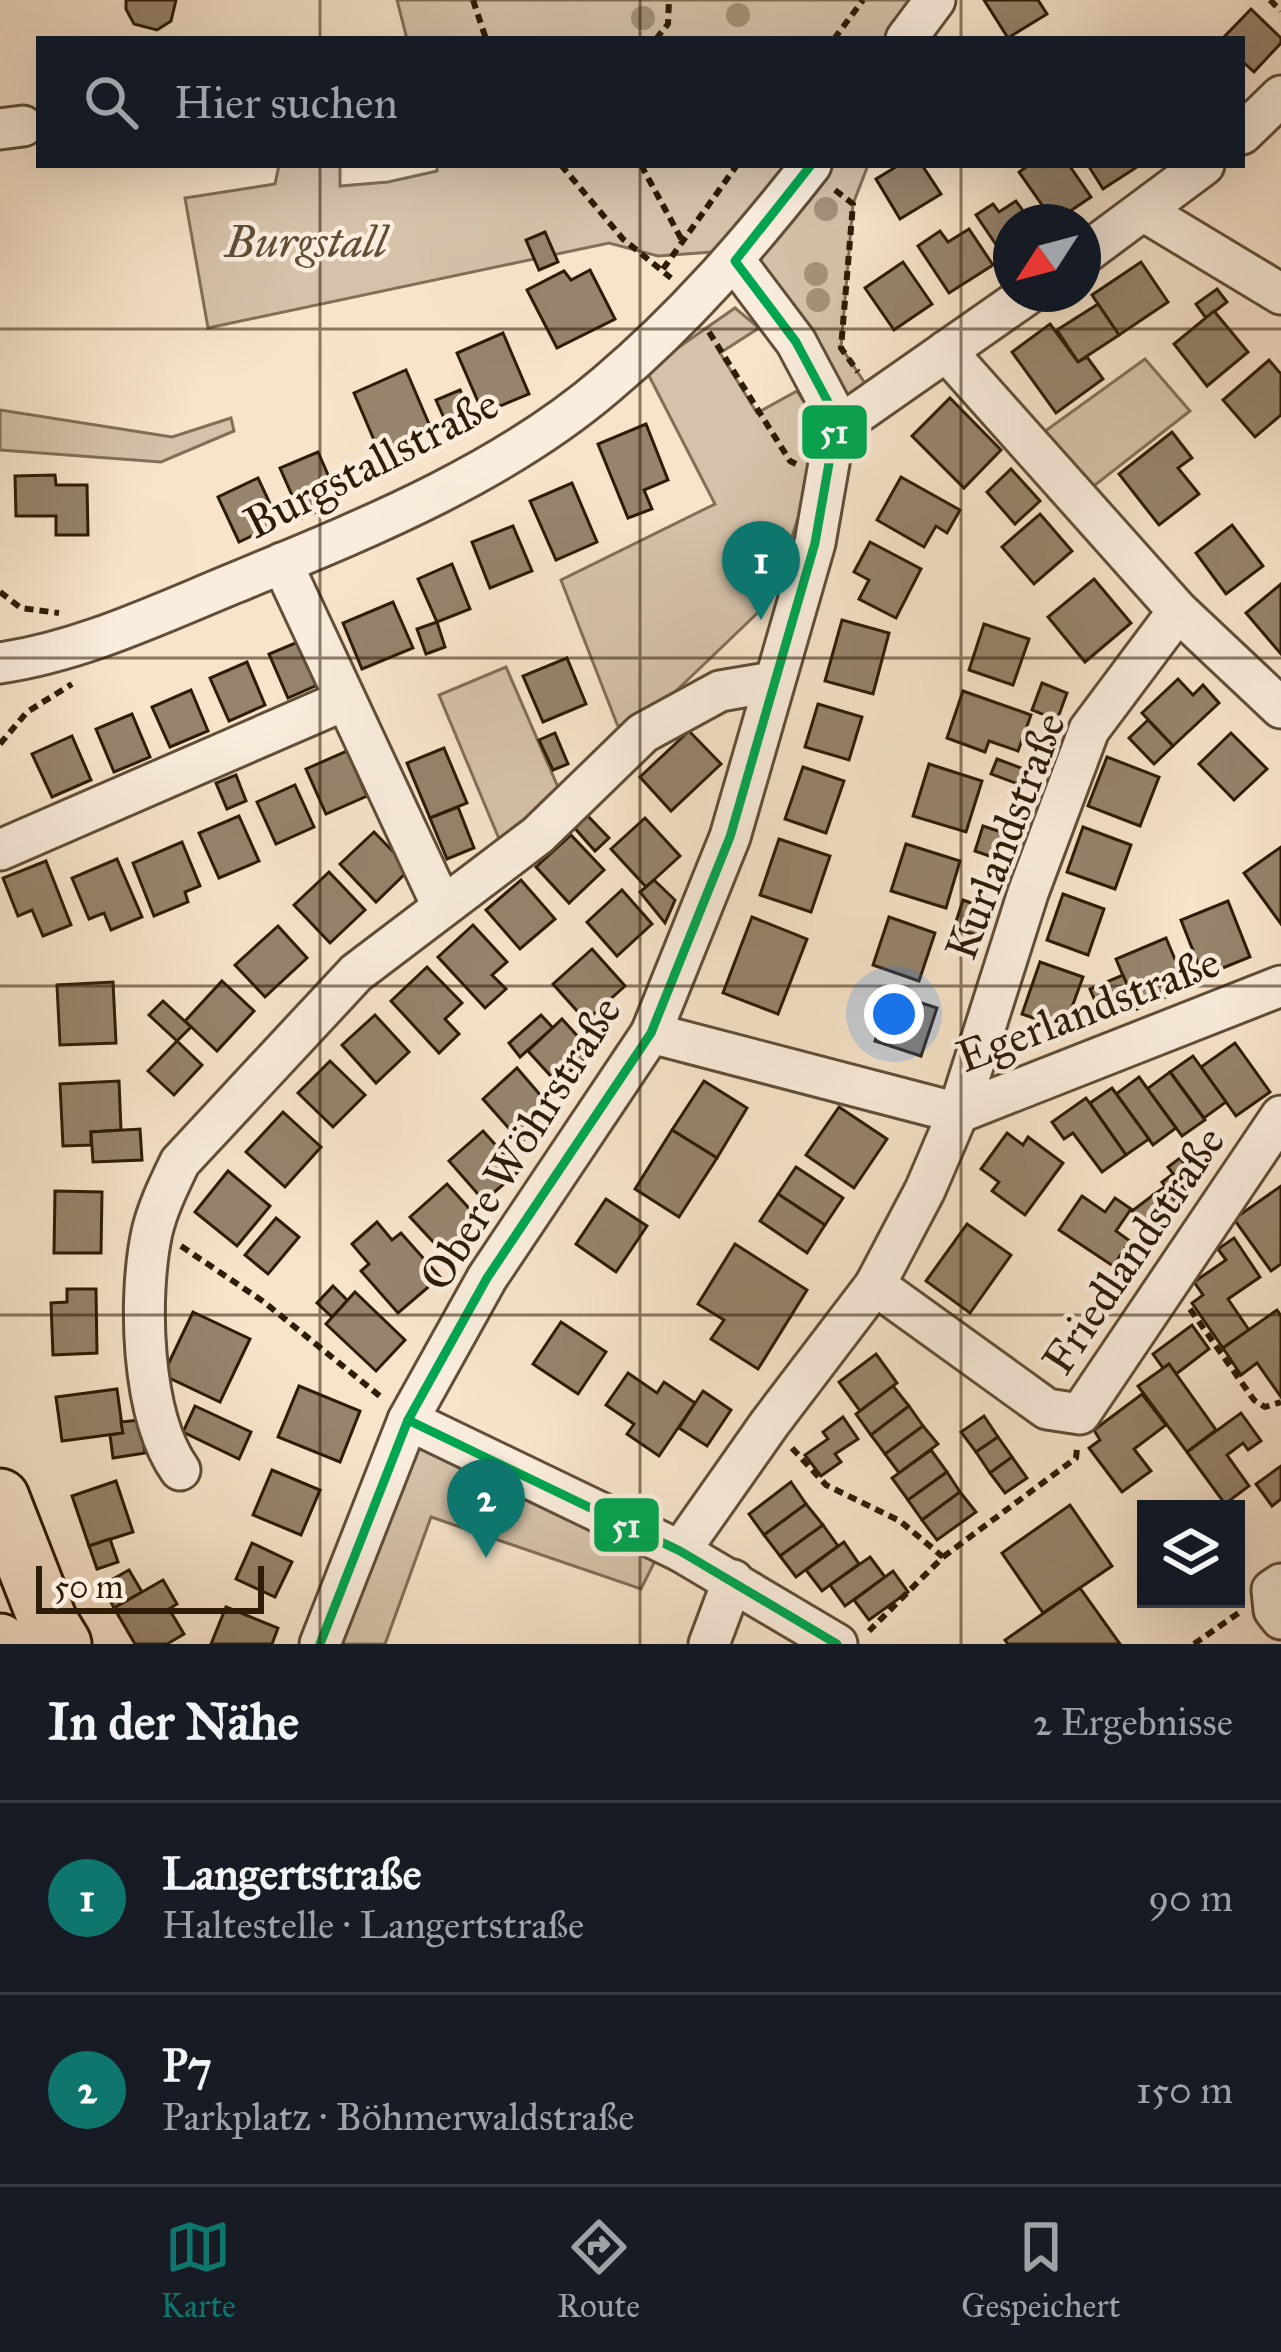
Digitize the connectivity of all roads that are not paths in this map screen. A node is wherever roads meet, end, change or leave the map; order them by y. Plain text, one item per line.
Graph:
1 (935, 0) edge
2 (908, 36) edge
3 (1281, 96) edge
4 (1245, 131) edge
5 (808, 168) edge
6 (1200, 168) edge
7 (1145, 212) junction
8 (1101, 243) edge
9 (735, 261) junction
10 (1281, 294) edge
11 (1002, 312) edge
12 (946, 351) junction
13 (835, 429) junction
14 (282, 563) junction
15 (1178, 611) junction
16 (0, 663) edge
17 (773, 682) junction
18 (345, 700) junction
19 (1281, 709) edge
20 (0, 850) edge
21 (442, 906) junction
22 (1281, 986) edge
23 (651, 1033) junction
24 (958, 1113) junction
25 (1281, 1116) edge
26 (874, 1285) junction
27 (408, 1420) junction
28 (180, 1470) dead end
29 (0, 1498) edge
30 (680, 1551) junction
31 (733, 1580) junction
32 (62, 1644) edge
33 (320, 1644) edge
34 (709, 1644) edge
35 (837, 1644) edge

1 - 2 street
3 - 4 street
5 - 9 street, Burgstallstraße
6 - 7 street
7 - 8 street
7 - 10 street
9 - 13 street
9 - 14 street, Burgstallstraße
11 - 12 street
12 - 13 street
12 - 15 street
13 - 17 street, Obere Wöhrstraße
14 - 16 street, Burgstallstraße
14 - 18 street
15 - 19 street
15 - 24 street, Kurlandstraße
17 - 21 street
17 - 23 street, Obere Wöhrstraße
18 - 20 street
18 - 21 street
21 - 28 street
22 - 24 street, Egerlandstraße
23 - 24 street, Egerlandstraße
23 - 27 street, Obere Wöhrstraße
24 - 26 street
25 - 26 street, Friedlandstraße
26 - 30 street
27 - 30 street
27 - 33 street, Obere Wöhrstraße
29 - 32 highway
30 - 31 street
31 - 34 street
31 - 35 street

